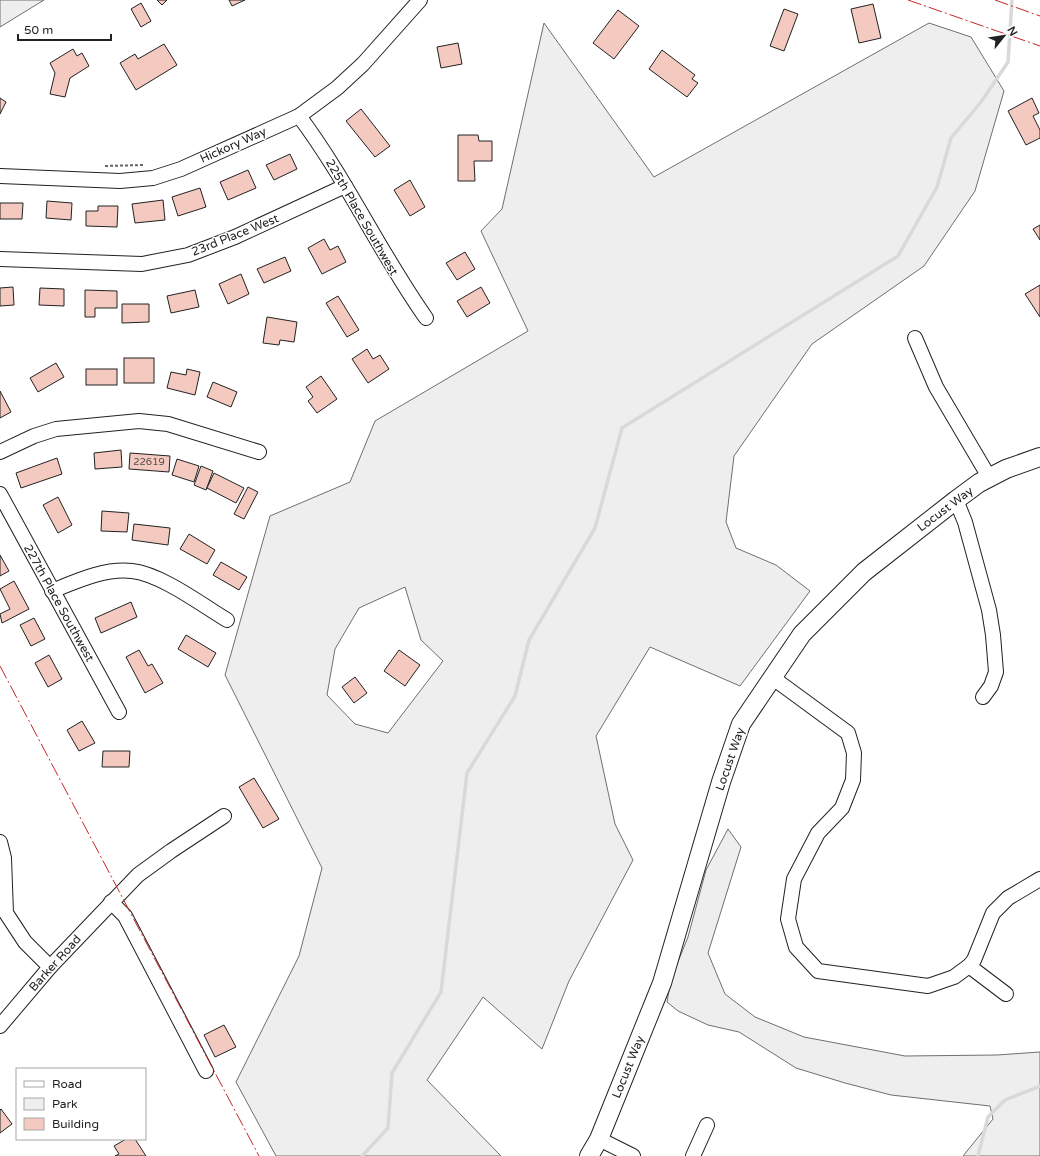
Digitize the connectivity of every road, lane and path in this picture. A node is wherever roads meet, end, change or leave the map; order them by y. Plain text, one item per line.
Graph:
1 (420, 0) edge
2 (299, 116) junction
3 (148, 164) dead end
4 (103, 166) dead end
5 (0, 176) edge
6 (345, 186) junction
7 (0, 259) edge
8 (426, 318) dead end
9 (915, 338) dead end
10 (0, 452) edge
11 (260, 452) dead end
12 (1040, 457) edge
13 (989, 478) junction
14 (0, 494) edge
15 (956, 500) junction
16 (52, 591) junction
17 (227, 620) dead end
18 (773, 678) junction
19 (983, 698) dead end
20 (119, 712) dead end
21 (224, 816) dead end
22 (0, 842) edge
23 (1040, 879) edge
24 (111, 902) junction
25 (3, 914) edge
26 (969, 966) junction
27 (50, 968) junction
28 (1006, 994) dead end
29 (0, 1026) edge
30 (206, 1071) dead end
31 (707, 1125) dead end
32 (599, 1139) junction
33 (589, 1156) edge
34 (633, 1156) edge
35 (693, 1156) edge

1 - 2 street, Hickory Way
2 - 5 street, Hickory Way
2 - 6 street, 225th Place Southwest
3 - 4 path
6 - 7 street, 23rd Place West
6 - 8 street, 225th Place Southwest
9 - 13 street
10 - 11 street
12 - 13 main road, Locust Way
13 - 15 main road, Locust Way
14 - 16 street, 227th Place Southwest
15 - 18 main road, Locust Way
15 - 19 street
16 - 17 street
16 - 20 street, 227th Place Southwest
18 - 26 street
18 - 32 main road, Locust Way
21 - 24 street, Barker Road
22 - 25 street
23 - 26 street
24 - 27 street, Barker Road
24 - 30 street
25 - 27 street
26 - 28 street
27 - 29 street, Barker Road
31 - 35 street
32 - 33 main road, Locust Way
32 - 34 street

